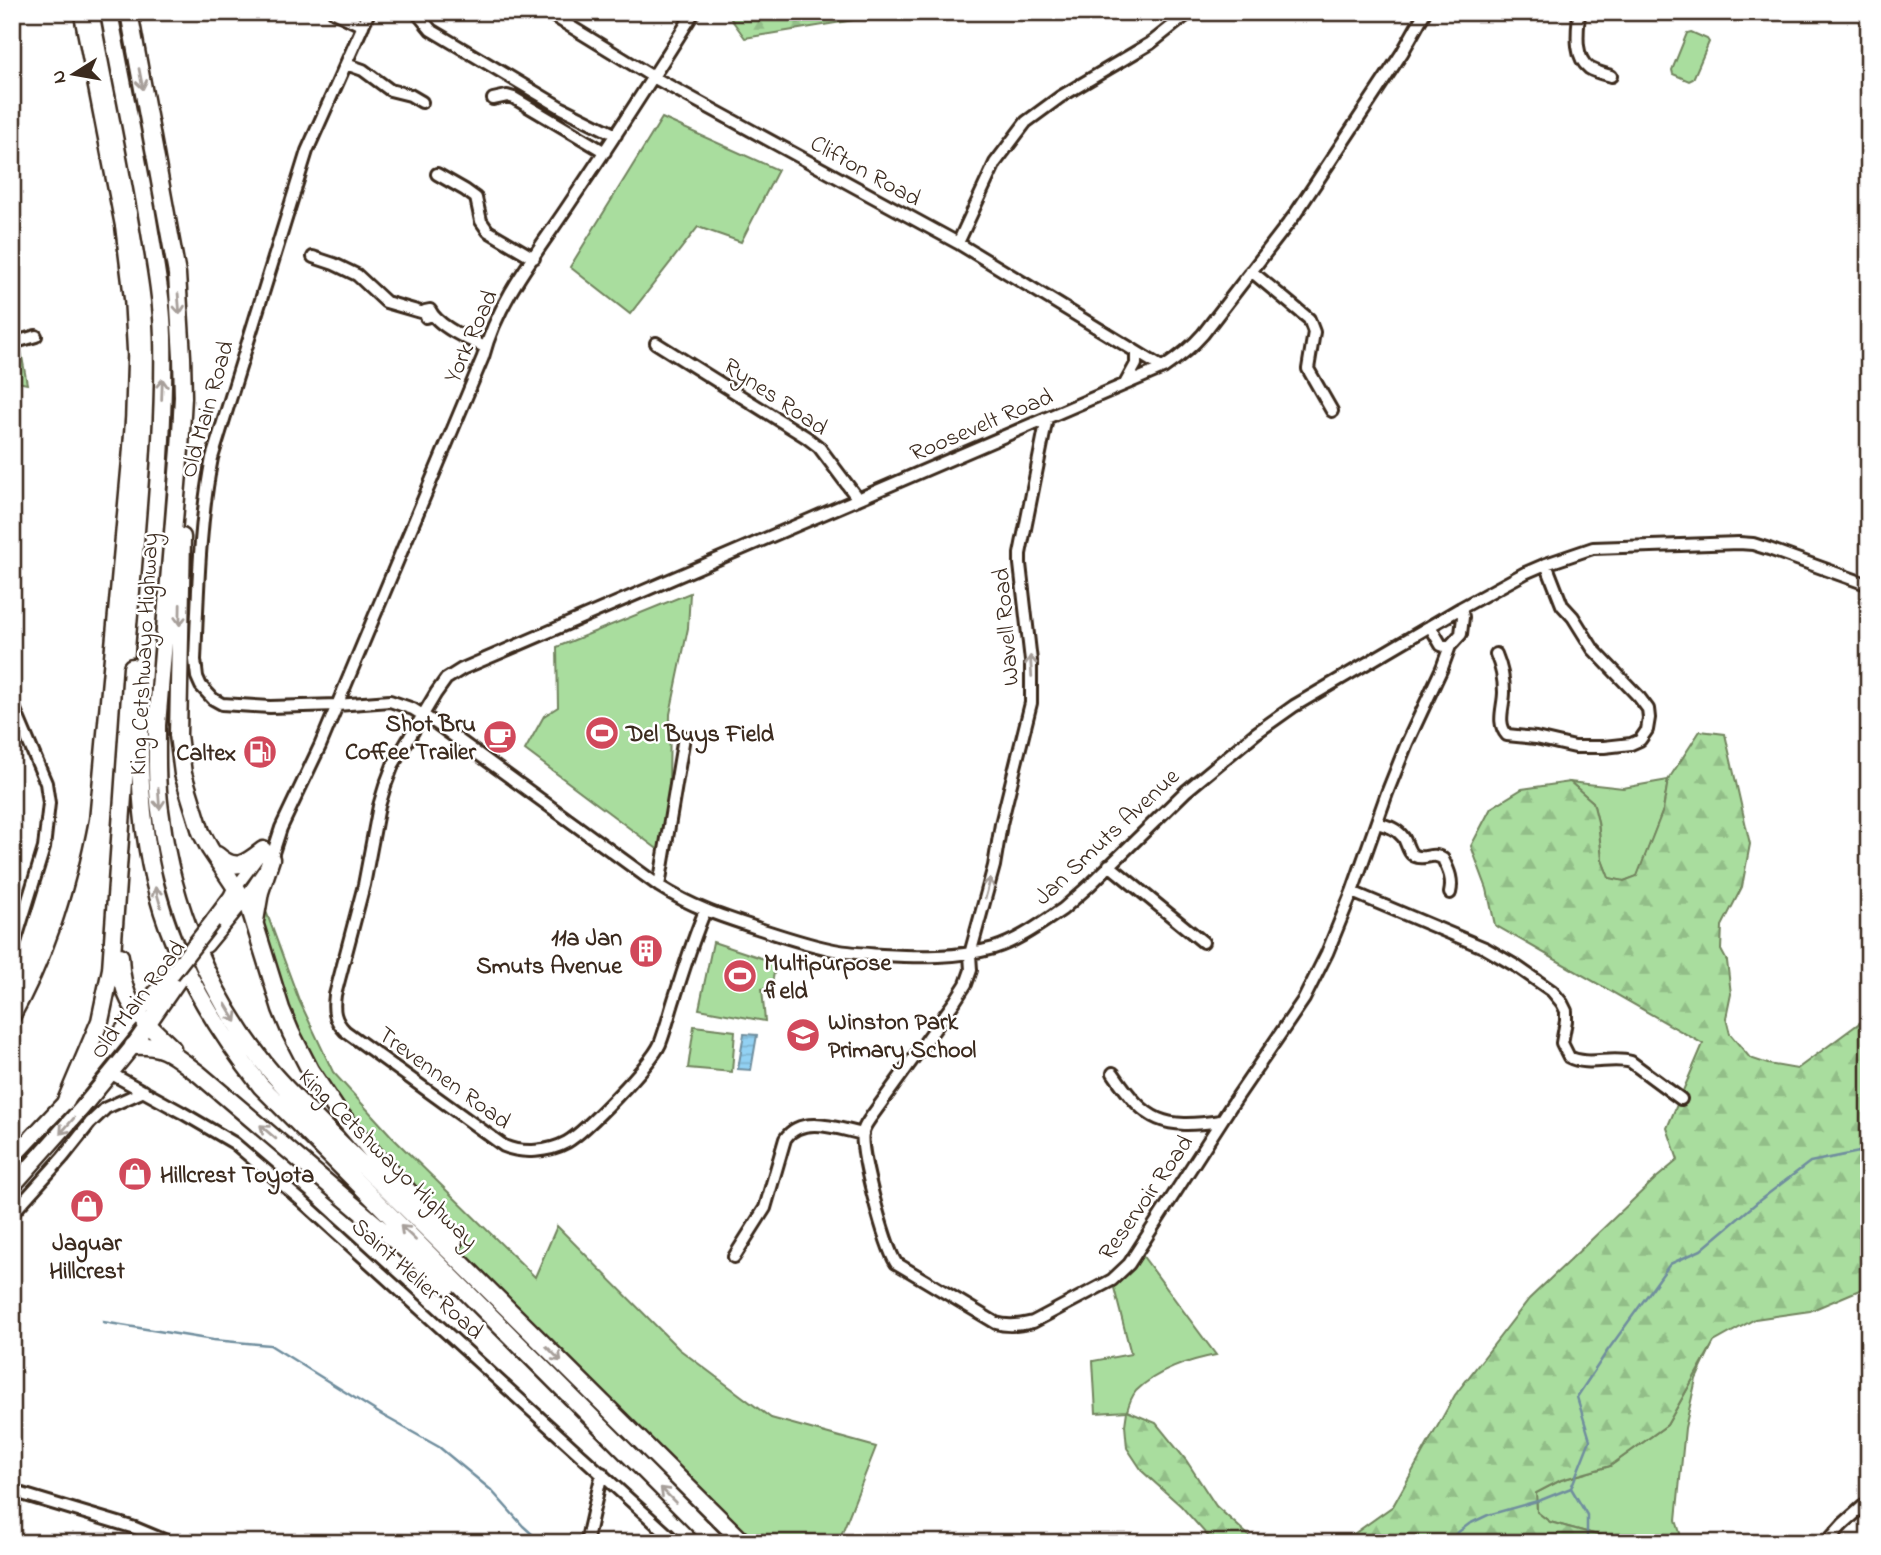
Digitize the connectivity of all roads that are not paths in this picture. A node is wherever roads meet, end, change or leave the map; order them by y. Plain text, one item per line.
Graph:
1 (109, 12) edge
2 (129, 12) edge
3 (334, 12) edge
4 (369, 12) edge
5 (547, 12) edge
6 (694, 12) edge
7 (1190, 12) edge
8 (1425, 12) edge
9 (1579, 12) edge
10 (417, 13) edge
11 (363, 26) junction
12 (346, 64) junction
13 (1611, 76) dead end
14 (653, 77) junction
15 (493, 99) dead end
16 (422, 102) dead end
17 (616, 135) junction
18 (605, 152) junction
19 (437, 174) dead end
20 (958, 243) junction
21 (313, 257) dead end
22 (534, 258) junction
23 (1251, 271) junction
24 (36, 336) dead end
25 (12, 340) edge
26 (656, 343) dead end
27 (485, 347) junction
28 (1136, 352) junction
29 (1163, 368) junction
30 (1125, 384) junction
31 (1332, 411) dead end
32 (1047, 418) junction
33 (180, 449) junction
34 (159, 457) junction
35 (858, 499) junction
36 (1546, 564) junction
37 (1869, 585) edge
38 (1461, 608) junction
39 (1430, 626) junction
40 (1450, 646) junction
41 (1496, 654) dead end
42 (12, 703) edge
43 (305, 705) junction
44 (337, 705) junction
45 (424, 714) junction
46 (328, 724) junction
47 (684, 737) dead end
48 (1377, 823) junction
49 (209, 849) junction
50 (267, 855) junction
51 (1109, 865) junction
52 (659, 886) junction
53 (116, 887) junction
54 (1352, 892) junction
55 (240, 893) junction
56 (1450, 893) dead end
57 (705, 911) junction
58 (255, 923) junction
59 (1203, 942) dead end
60 (12, 952) edge
61 (970, 954) junction
62 (142, 1019) junction
63 (133, 1046) junction
64 (110, 1073) junction
65 (1113, 1073) dead end
66 (199, 1074) junction
67 (144, 1091) junction
68 (1681, 1099) dead end
69 (66, 1101) junction
70 (1222, 1121) junction
71 (863, 1134) junction
72 (12, 1158) edge
73 (12, 1187) edge
74 (12, 1214) edge
75 (734, 1257) dead end
76 (505, 1306) junction
77 (508, 1333) junction
78 (602, 1473) junction
79 (12, 1490) edge
80 (1869, 1501) edge
81 (171, 1543) edge
82 (586, 1543) edge
83 (677, 1543) edge
84 (717, 1543) edge
85 (744, 1543) edge
86 (1826, 1543) edge

34 -> 1 highway, King Cetshwayo Highway
2 -> 33 highway, King Cetshwayo Highway
3 - 11 street
4 - 11 street, Old Main Road
5 - 14 street, Clifton Road
6 - 14 street, York Road
7 - 20 street
8 - 23 street, Roosevelt Road
9 - 13 street
10 - 17 street
11 - 12 street, Old Main Road
12 - 16 street
12 - 43 street, Old Main Road
14 - 17 street, York Road
14 - 20 street, Clifton Road
15 - 18 street
17 - 18 street, York Road
18 - 22 street, York Road
19 - 22 street
20 - 28 street, Clifton Road
21 - 27 street
22 - 27 street, York Road
23 - 29 street, Roosevelt Road
23 - 31 street
24 - 25 street
26 - 35 street, Rynes Road
27 - 44 street, York Road
28 - 29 street, Clifton Road
28 - 30 street
29 - 30 street, Roosevelt Road
30 - 32 street, Roosevelt Road
32 - 35 street, Roosevelt Road
61 -> 32 street, Wavell Road
33 -> 49 highway
33 -> 76 highway, King Cetshwayo Highway
34 - 53 highway
77 -> 34 highway, King Cetshwayo Highway
35 - 45 street, Roosevelt Road
36 - 37 street, Jan Smuts Avenue
36 - 38 street, Jan Smuts Avenue
36 - 41 street
38 - 39 street, Jan Smuts Avenue
38 - 40 street, Reservoir Road
39 - 40 street
39 - 51 street, Jan Smuts Avenue
40 - 48 street, Reservoir Road
42 - 60 street
43 - 44 street, Old Main Road
43 - 46 street
44 - 45 street, Jan Smuts Avenue
44 - 46 street, Old Main Road
45 - 52 street, Jan Smuts Avenue
45 - 57 street, Trevennen Road
46 - 50 street, Old Main Road
47 - 52 street
48 - 54 street, Reservoir Road
48 - 56 street
49 - 50 highway
49 - 55 highway
50 - 55 street, Old Main Road
50 - 58 highway
51 - 59 street
51 - 61 street, Jan Smuts Avenue
52 - 57 street, Jan Smuts Avenue
53 - 62 highway
53 - 69 highway
54 - 68 street
54 - 70 street, Reservoir Road
55 - 58 highway
55 - 62 main road, Old Main Road, bridge
57 - 61 street, Jan Smuts Avenue
58 - 76 highway
61 - 71 street
62 - 63 main road, Old Main Road
62 - 66 highway
62 - 69 main road, Old Main Road
63 - 64 main road, Old Main Road
63 - 66 highway
64 - 67 street, Saint Helier Road
64 -> 73 main road, Old Main Road
65 - 70 street
77 -> 66 highway
67 - 74 street
67 - 78 street, Saint Helier Road
69 - 72 main road, Old Main Road
70 - 71 street, Reservoir Road
71 - 75 street
76 -> 85 highway, King Cetshwayo Highway
84 -> 77 highway, King Cetshwayo Highway
78 - 82 street
78 - 83 street, Saint Helier Road
79 - 81 street
80 - 86 street

